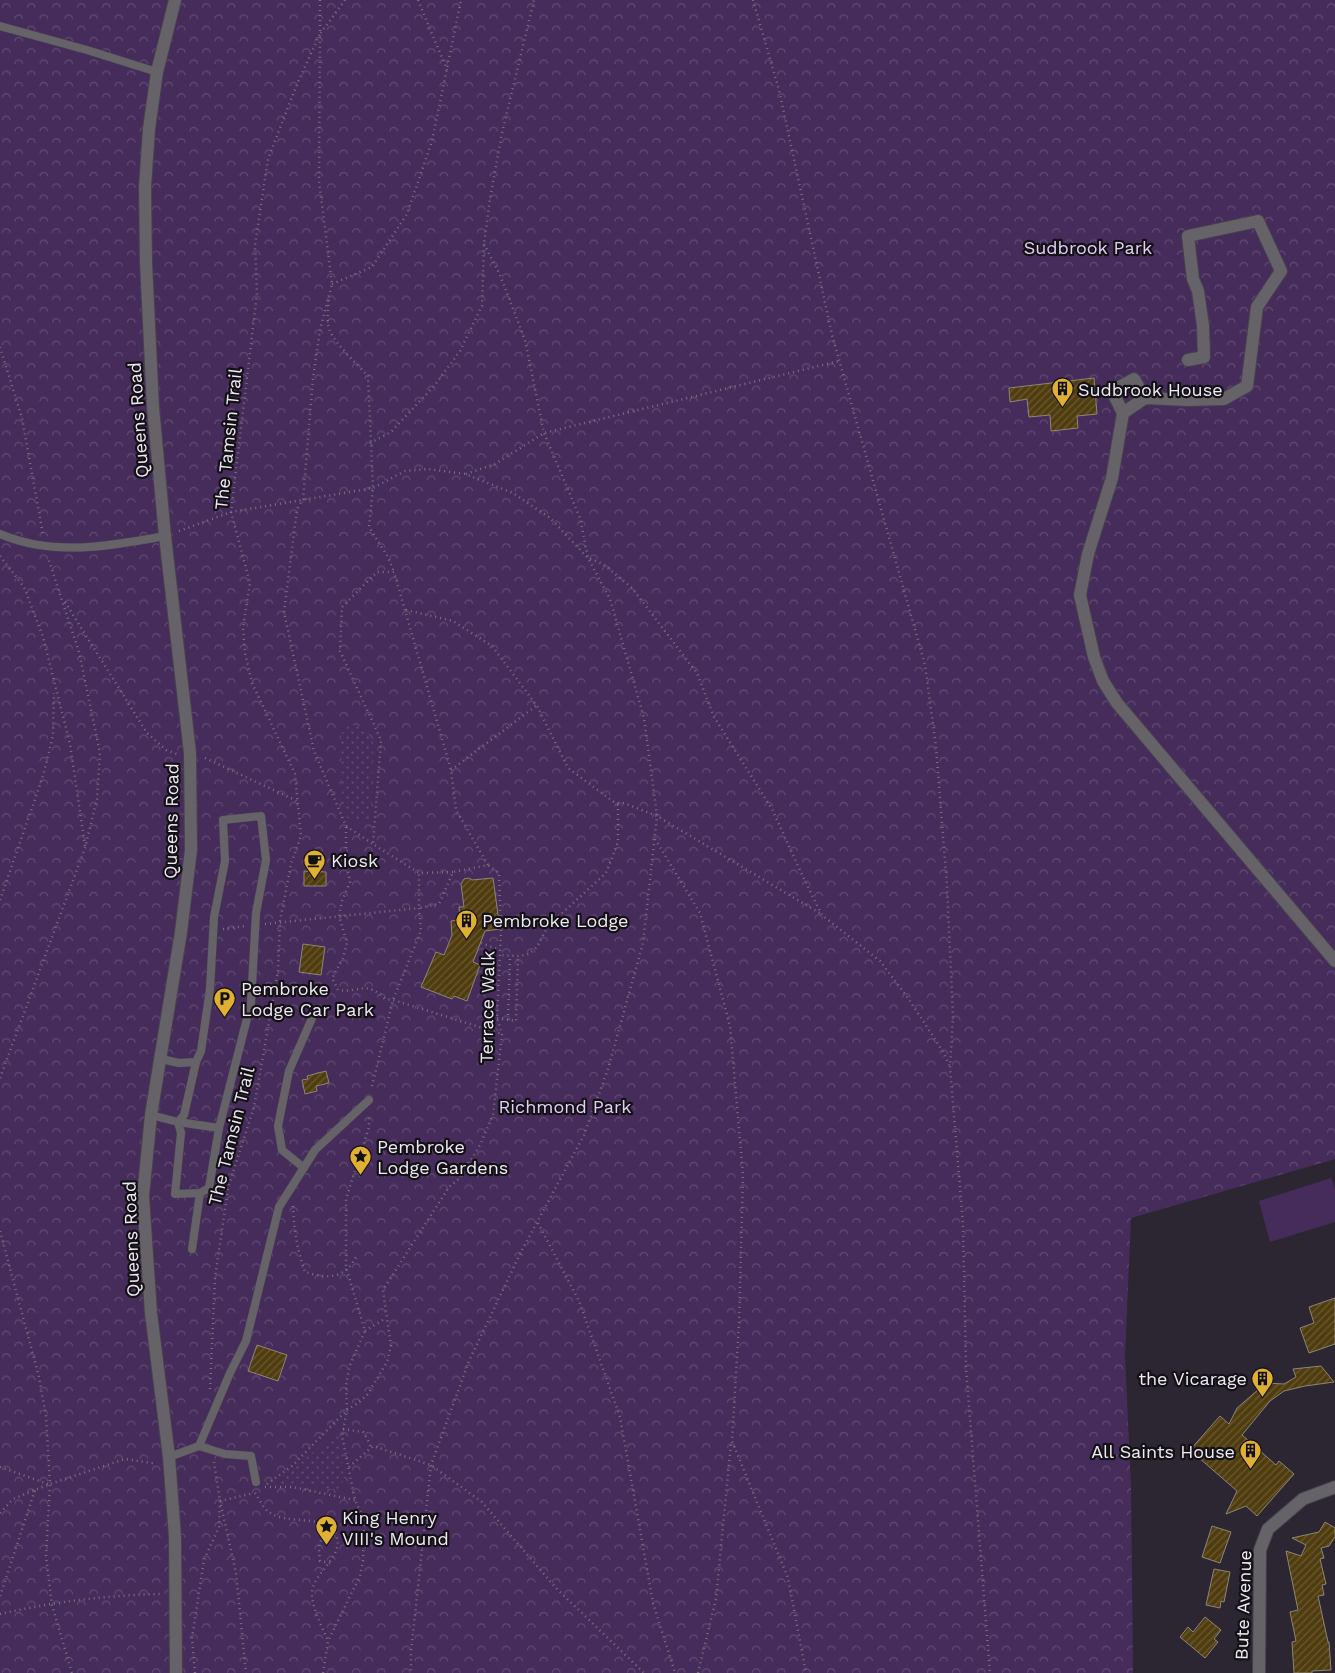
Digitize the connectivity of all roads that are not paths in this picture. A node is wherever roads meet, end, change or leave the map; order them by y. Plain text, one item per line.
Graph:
1 (175, 0) edge
2 (0, 26) edge
3 (157, 72) junction
4 (1188, 360) dead end
5 (1145, 398) junction
6 (1123, 413) junction
7 (0, 534) edge
8 (165, 536) junction
9 (1335, 961) edge
10 (316, 1009) dead end
11 (161, 1059) junction
12 (196, 1062) junction
13 (369, 1100) dead end
14 (152, 1115) junction
15 (178, 1122) junction
16 (219, 1128) junction
17 (304, 1168) junction
18 (200, 1193) junction
19 (192, 1248) dead end
20 (199, 1446) junction
21 (169, 1457) junction
22 (256, 1482) dead end
23 (1335, 1487) edge
24 (176, 1673) edge
25 (1258, 1673) edge

1 - 3 street, Queens Road
2 - 3 lane
3 - 8 street, Queens Road
4 - 5 street
5 - 6 street
5 - 6 street
6 - 9 street
7 - 8 lane
8 - 11 street, Queens Road
10 - 17 lane
11 - 12 lane
11 - 14 street, Queens Road
12 - 15 lane
12 - 16 lane
13 - 17 lane
14 - 15 lane
14 - 21 street, Queens Road
15 - 16 lane
15 - 18 lane
16 - 18 lane
17 - 20 lane
18 - 19 lane
20 - 21 lane
20 - 22 lane
21 - 24 street, Queens Road
23 - 25 street, Bute Avenue

